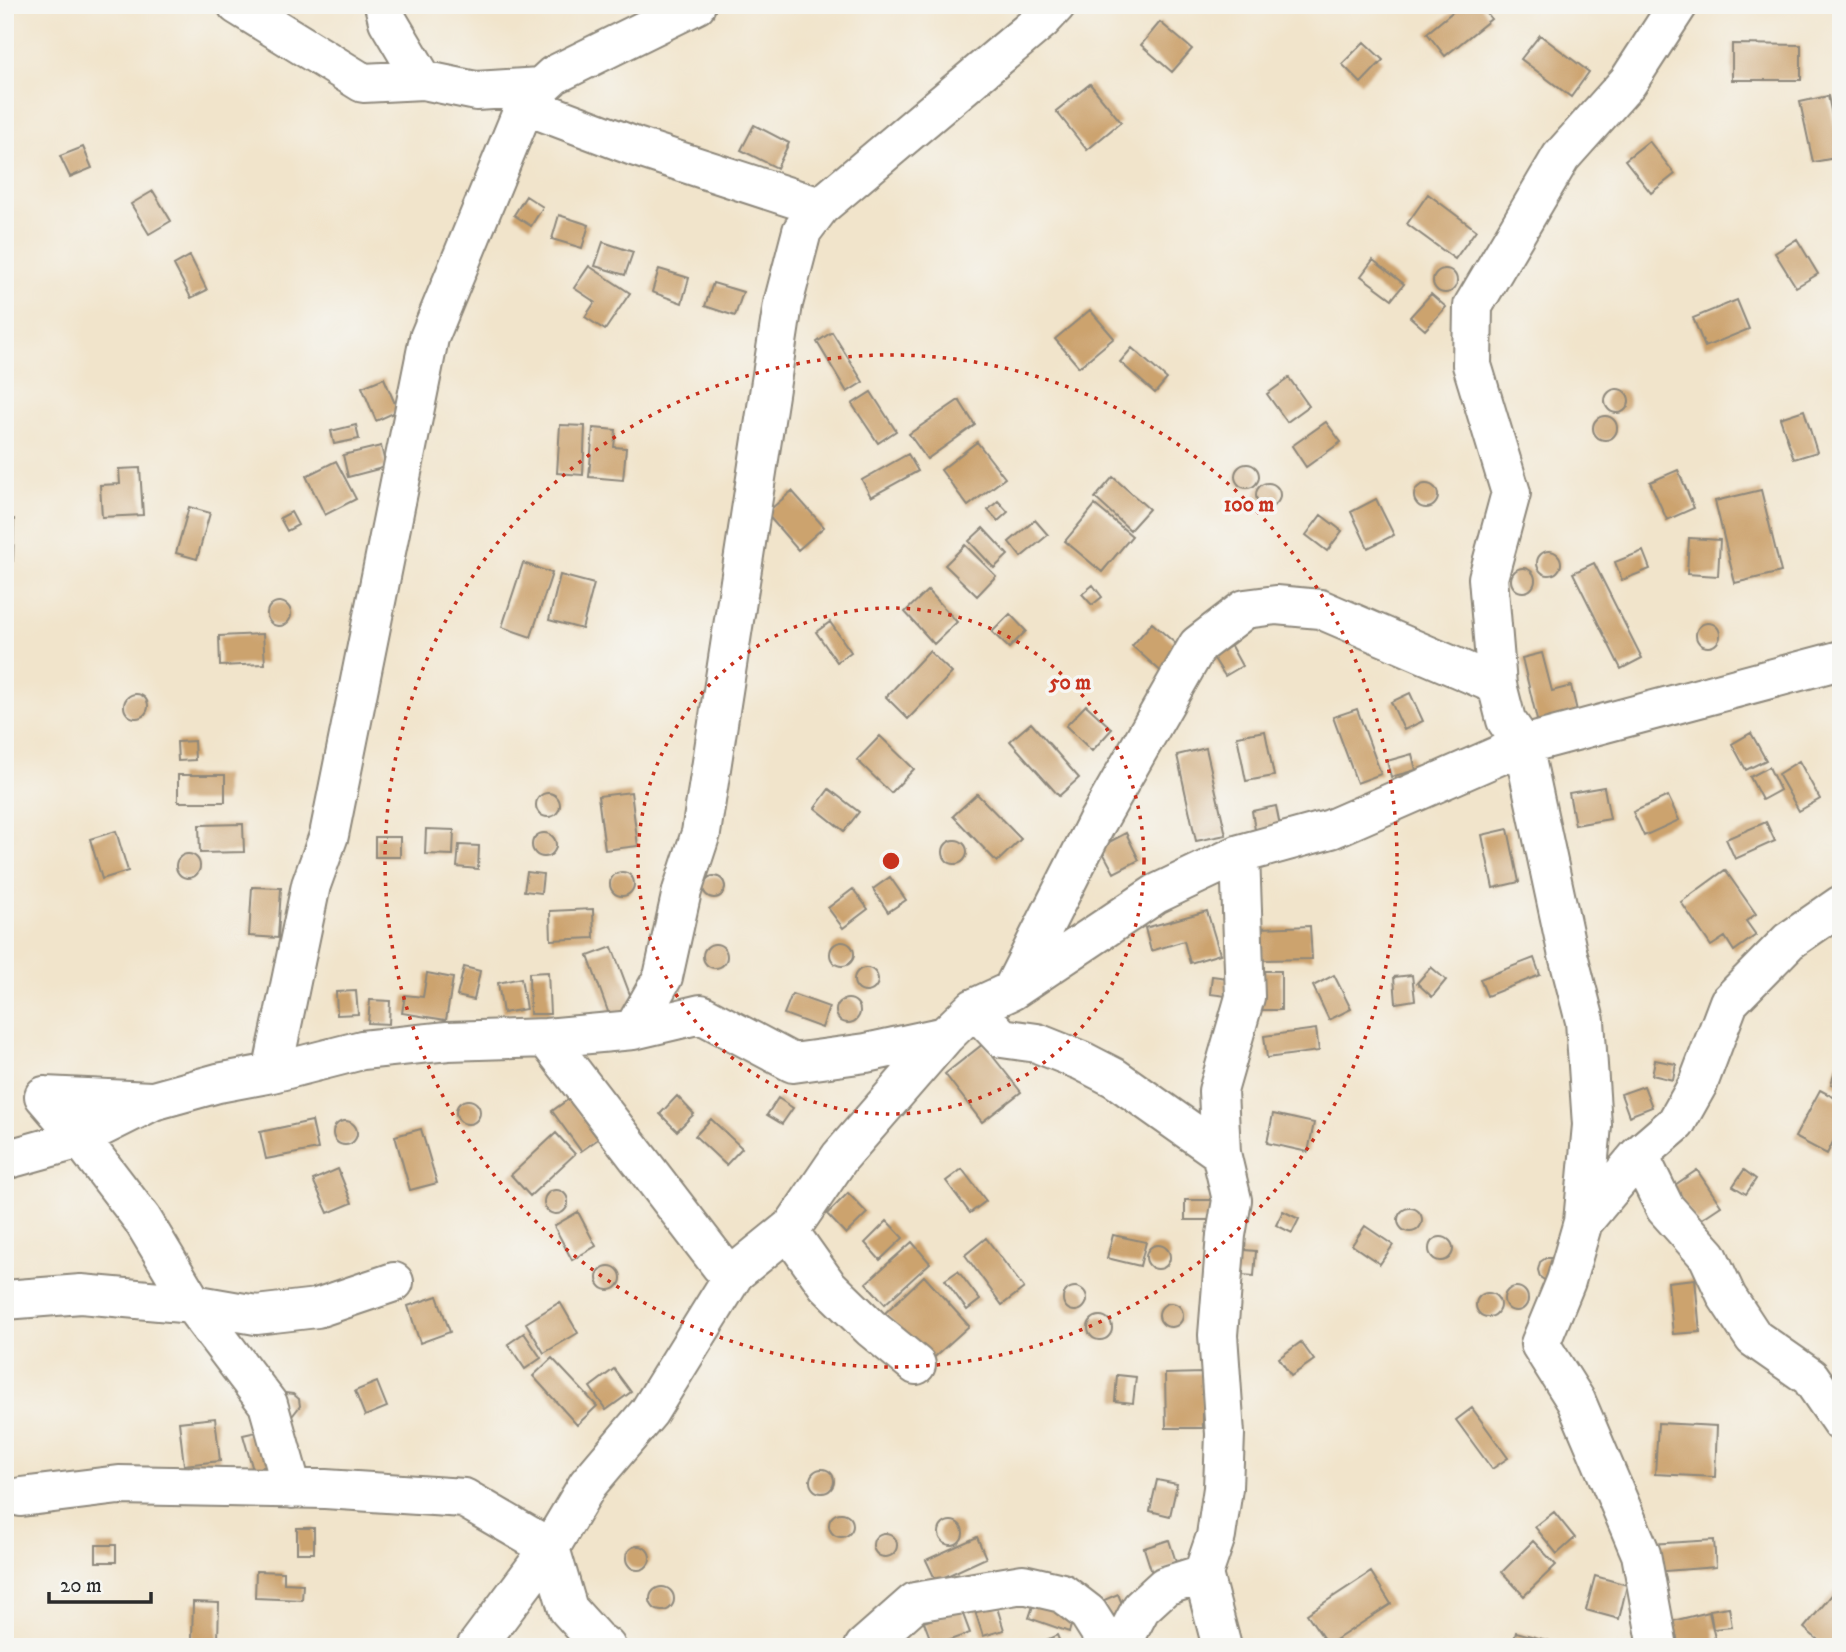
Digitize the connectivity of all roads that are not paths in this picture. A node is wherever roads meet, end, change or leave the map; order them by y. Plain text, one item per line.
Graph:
1 (237, 5) edge
2 (384, 5) edge
3 (696, 5) edge
4 (1056, 5) edge
5 (1678, 5) edge
6 (423, 80) junction
7 (533, 96) junction
8 (820, 207) junction
9 (1841, 660) edge
10 (1497, 685) junction
11 (1523, 745) junction
12 (1240, 854) junction
13 (1841, 905) edge
14 (1011, 990) junction
15 (974, 1008) junction
16 (632, 1030) junction
17 (945, 1037) junction
18 (546, 1038) junction
19 (272, 1073) junction
20 (153, 1101) junction
21 (80, 1138) junction
22 (1222, 1153) junction
23 (1639, 1155) junction
24 (5, 1160) edge
25 (1583, 1222) junction
26 (788, 1230) junction
27 (735, 1273) junction
28 (394, 1282) dead end
29 (5, 1300) edge
30 (193, 1304) junction
31 (916, 1365) dead end
32 (1841, 1422) edge
33 (292, 1489) junction
34 (21, 1497) dead end
35 (551, 1548) junction
36 (1203, 1574) junction
37 (1123, 1645) edge
38 (476, 1647) edge
39 (606, 1647) edge
40 (864, 1647) edge
41 (1222, 1647) edge
42 (1658, 1647) edge

1 - 6 street
2 - 6 street
3 - 7 street
4 - 8 street
5 - 10 street
6 - 7 street
7 - 8 street
7 - 19 street
8 - 16 street
9 - 11 street
10 - 11 street
10 - 14 street
11 - 12 street
11 - 25 street
12 - 14 street
12 - 22 street
13 - 23 street
14 - 15 street
15 - 17 street
15 - 22 street
16 - 17 street
16 - 18 street
17 - 26 street
18 - 19 street
18 - 27 street
19 - 20 street
20 - 21 street
20 - 21 street
21 - 24 street
21 - 30 street
22 - 36 street
23 - 25 street
23 - 32 street
25 - 42 street
26 - 27 street
26 - 31 street
27 - 35 street
28 - 30 street
29 - 30 street
30 - 33 street
33 - 34 street
33 - 35 street
35 - 38 street
35 - 39 street
36 - 37 street
36 - 41 street
37 - 40 street

